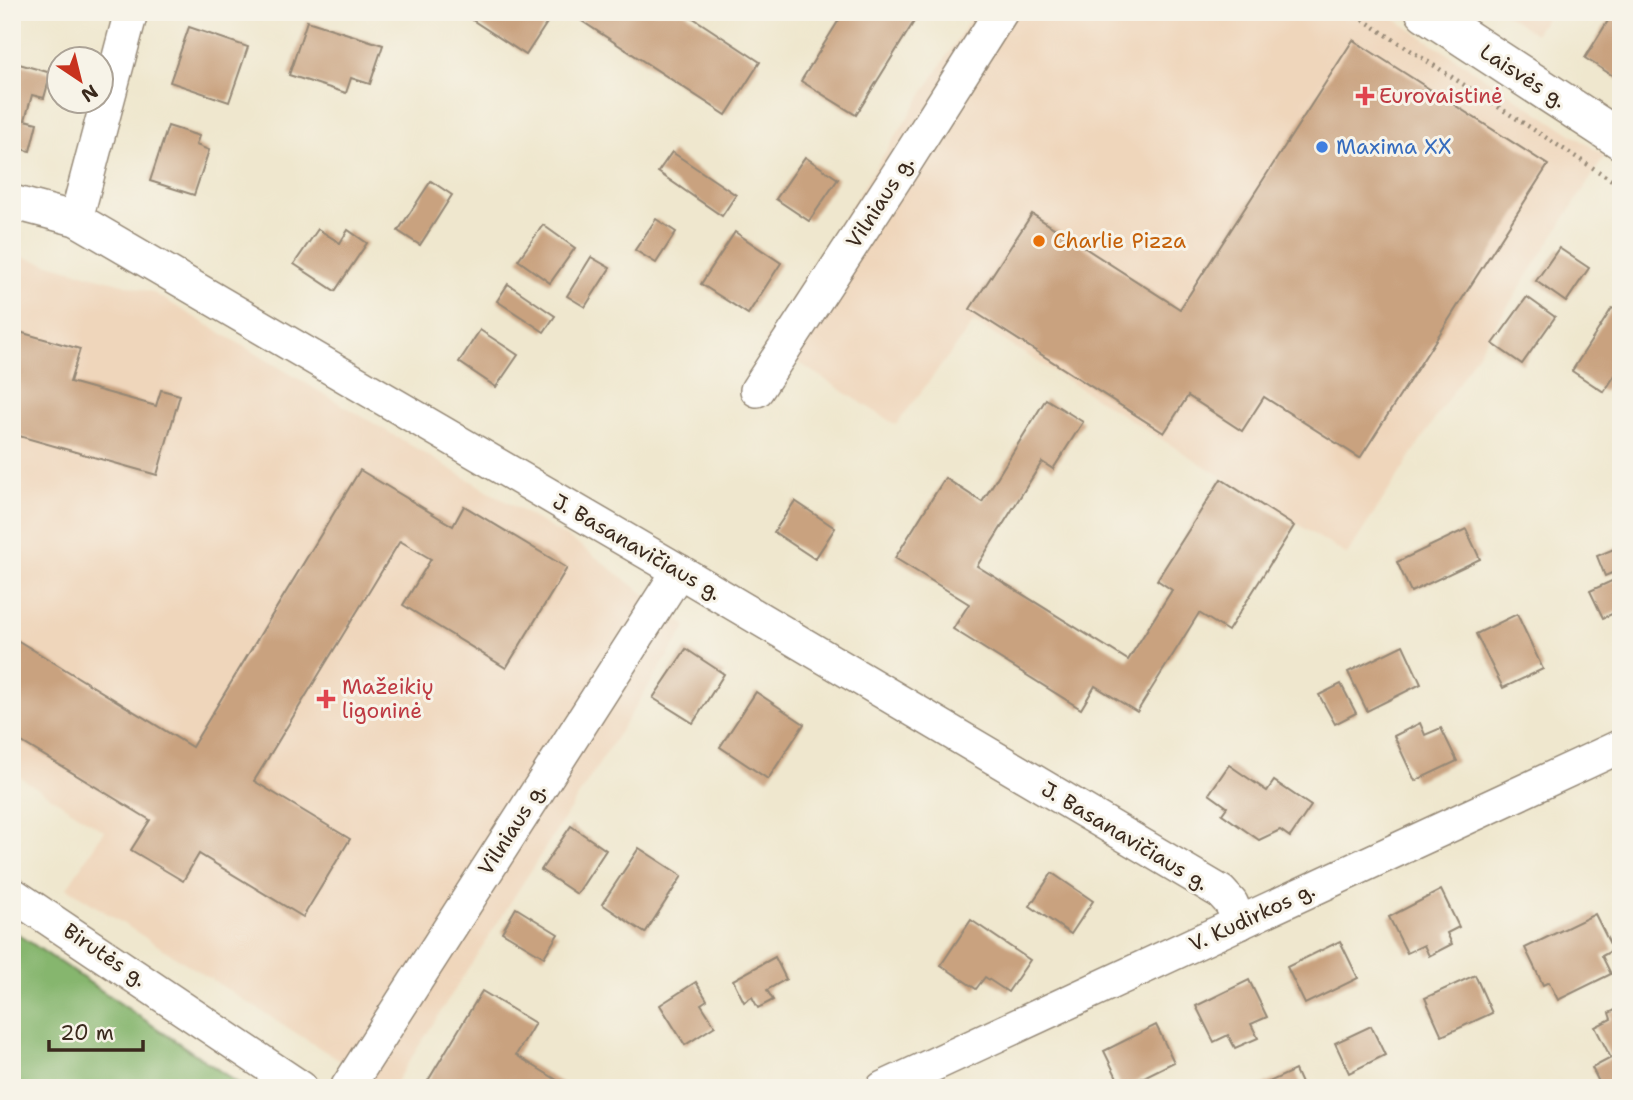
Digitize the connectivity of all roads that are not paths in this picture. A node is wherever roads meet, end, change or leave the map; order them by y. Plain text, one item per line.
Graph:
1 (131, 12) edge
2 (1001, 12) edge
3 (1425, 12) edge
4 (1621, 140) edge
5 (12, 202) edge
6 (76, 219) junction
7 (757, 390) dead end
8 (679, 571) junction
9 (1621, 746) edge
10 (12, 894) edge
11 (1240, 923) junction
12 (301, 1088) edge
13 (347, 1088) edge
14 (883, 1088) edge

1 - 6 street
2 - 7 street, Vilniaus g.
3 - 4 main road, Laisvės g.
5 - 6 street, J. Basanavičiaus g.
6 - 8 street, J. Basanavičiaus g.
8 - 11 street, J. Basanavičiaus g.
8 - 13 street, Vilniaus g.
9 - 11 street, V. Kudirkos g.
10 - 12 street, Birutės g.
11 - 14 street, V. Kudirkos g.

